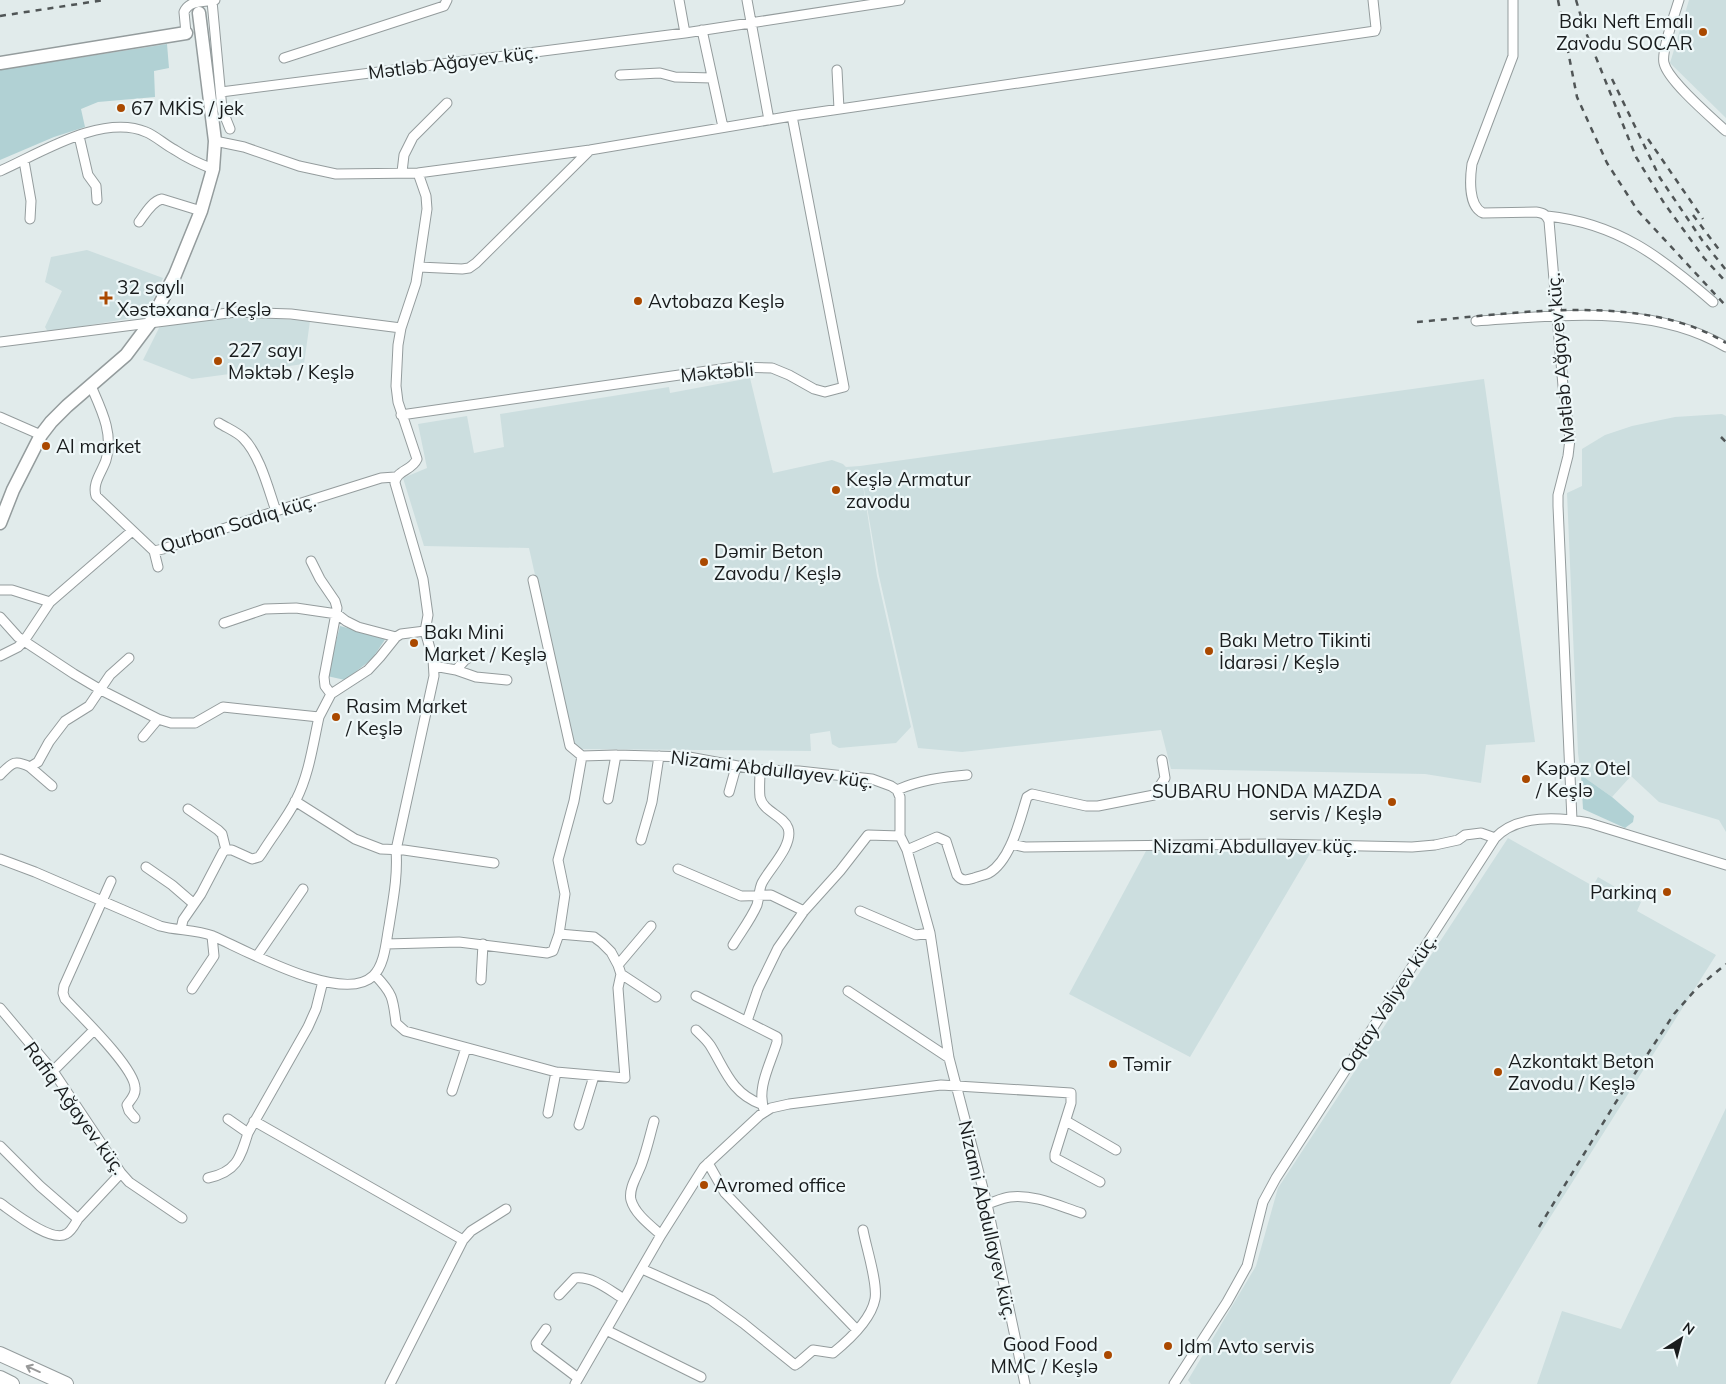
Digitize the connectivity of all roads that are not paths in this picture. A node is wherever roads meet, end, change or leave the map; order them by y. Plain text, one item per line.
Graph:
1 (214, 0) edge
2 (447, 0) edge
3 (680, 0) edge
4 (747, 0) edge
5 (900, 0) edge
6 (1373, 0) edge
7 (1513, 0) edge
8 (1679, 0) edge
9 (198, 13) dead end
10 (751, 22) junction
11 (702, 30) junction
12 (186, 33) joint
13 (685, 33) junction
14 (284, 58) dead end
15 (0, 63) edge
16 (837, 70) dead end
17 (620, 75) dead end
18 (712, 78) junction
19 (221, 92) junction
20 (447, 103) dead end
21 (839, 109) junction
22 (792, 116) junction
23 (769, 120) junction
24 (723, 127) junction
25 (230, 129) dead end
26 (1726, 131) edge
27 (79, 136) junction
28 (215, 141) junction
29 (590, 150) junction
30 (24, 161) junction
31 (213, 169) junction
32 (0, 171) edge
33 (402, 172) junction
34 (418, 173) junction
35 (97, 200) dead end
36 (201, 211) junction
37 (1546, 216) junction
38 (30, 219) dead end
39 (139, 222) dead end
40 (419, 267) junction
41 (1713, 302) dead end
42 (1556, 316) junction
43 (1476, 321) dead end
44 (150, 324) junction
45 (401, 328) junction
46 (0, 342) edge
47 (1726, 348) edge
48 (91, 386) junction
49 (401, 414) junction
50 (0, 417) edge
51 (219, 423) dead end
52 (41, 436) junction
53 (395, 477) junction
54 (276, 511) junction
55 (0, 523) edge
56 (132, 531) junction
57 (154, 550) junction
58 (311, 561) dead end
59 (158, 567) dead end
60 (533, 580) dead end
61 (0, 590) edge
62 (50, 602) junction
63 (337, 614) junction
64 (0, 617) edge
65 (224, 623) dead end
66 (425, 631) junction
67 (396, 637) junction
68 (24, 641) junction
69 (0, 656) edge
70 (473, 656) dead end
71 (129, 658) dead end
72 (434, 666) junction
73 (456, 670) junction
74 (507, 680) dead end
75 (101, 690) junction
76 (331, 694) junction
77 (319, 717) junction
78 (158, 719) junction
79 (143, 737) dead end
80 (616, 755) junction
81 (582, 756) junction
82 (659, 756) junction
83 (1162, 760) dead end
84 (30, 766) junction
85 (736, 767) junction
86 (760, 770) junction
87 (0, 775) edge
88 (967, 775) dead end
89 (52, 786) dead end
90 (897, 790) junction
91 (729, 792) dead end
92 (608, 799) dead end
93 (295, 801) junction
94 (188, 809) dead end
95 (1572, 820) junction
96 (900, 836) junction
97 (1495, 838) junction
98 (641, 840) dead end
99 (1011, 844) junction
100 (226, 850) junction
101 (396, 850) junction
102 (907, 850) junction
103 (0, 859) edge
104 (494, 863) dead end
105 (1726, 865) edge
106 (146, 867) dead end
107 (678, 869) dead end
108 (112, 881) dead end
109 (303, 889) dead end
110 (760, 895) junction
111 (102, 902) junction
112 (194, 904) junction
113 (804, 911) junction
114 (860, 911) dead end
115 (651, 926) dead end
116 (181, 929) junction
117 (930, 933) junction
118 (559, 934) junction
119 (212, 936) junction
120 (386, 944) junction
121 (483, 944) junction
122 (733, 945) dead end
123 (257, 956) junction
124 (620, 970) junction
125 (375, 974) junction
126 (481, 980) dead end
127 (323, 981) junction
128 (192, 989) dead end
129 (848, 991) dead end
130 (696, 996) dead end
131 (656, 997) dead end
132 (0, 1008) edge
133 (747, 1021) junction
134 (94, 1030) junction
135 (696, 1030) dead end
136 (466, 1048) junction
137 (949, 1058) junction
138 (53, 1071) junction
139 (556, 1072) junction
140 (594, 1076) junction
141 (956, 1085) junction
142 (452, 1091) dead end
143 (763, 1108) junction
144 (548, 1113) dead end
145 (136, 1118) dead end
146 (228, 1119) dead end
147 (254, 1121) junction
148 (654, 1121) dead end
149 (1066, 1121) junction
150 (579, 1125) dead end
151 (248, 1133) junction
152 (0, 1146) edge
153 (1116, 1150) dead end
154 (708, 1163) junction
155 (121, 1172) junction
156 (208, 1178) dead end
157 (1100, 1182) dead end
158 (0, 1203) edge
159 (987, 1204) junction
160 (506, 1209) dead end
161 (1081, 1213) dead end
162 (182, 1218) dead end
163 (78, 1219) junction
164 (863, 1230) dead end
165 (661, 1235) junction
166 (463, 1240) junction
167 (642, 1269) junction
168 (559, 1295) dead end
169 (624, 1299) junction
170 (546, 1329) dead end
171 (606, 1330) junction
172 (856, 1330) junction
173 (0, 1354) edge
174 (701, 1377) dead end
175 (0, 1378) edge
176 (576, 1381) edge
177 (12, 1384) edge
178 (66, 1384) edge
179 (390, 1384) edge
180 (1025, 1384) edge
181 (1174, 1384) edge

1 - 12 street
1 - 19 street
2 - 14 street
3 - 13 street
4 - 10 street
5 - 10 street, Mətləb Ağayev küç.
6 - 21 street
7 - 37 street
8 - 26 street
9 - 28 street
10 - 11 street, Mətləb Ağayev küç.
10 - 23 street
11 - 13 street, Mətləb Ağayev küç.
11 - 18 street
12 - 15 street
13 - 19 street, Mətləb Ağayev küç.
16 - 21 street
17 - 18 street
18 - 24 street
19 - 25 street
20 - 33 street
21 - 22 street
22 - 23 street
22 - 49 street, Məktəbli
23 - 24 street
24 - 29 street
27 - 30 street
27 - 31 street
27 - 35 street
28 - 31 street
28 - 33 street
29 - 34 street
29 - 40 street
30 - 32 street
30 - 38 street
31 - 36 street
33 - 34 street
34 - 40 street
36 - 39 street
36 - 44 street
37 - 41 street
37 - 42 street, Mətləb Ağayev küç.
40 - 45 street
42 - 43 street
42 - 47 street
42 - 95 street, Mətləb Ağayev küç.
44 - 45 street
44 - 46 street
44 - 48 street
45 - 49 street
48 - 52 street
48 - 56 street, Qurban Sadıq küç.
49 - 53 street
50 - 52 street
51 - 54 street
52 - 55 street
53 - 54 street, Qurban Sadıq küç.
53 - 66 street
54 - 57 street, Qurban Sadıq küç.
56 - 57 street, Qurban Sadıq küç.
56 - 62 street
57 - 59 street
58 - 63 street
60 - 81 street
61 - 62 street
62 - 68 street
63 - 65 street
63 - 67 street
63 - 76 street
64 - 68 street
66 - 67 street
66 - 72 street
67 - 76 street
68 - 69 street
68 - 75 street
70 - 73 street
71 - 75 street
72 - 73 street
72 - 101 street
73 - 74 street
75 - 78 street
75 - 84 street
76 - 77 street
77 - 78 street
77 - 93 street
78 - 79 street
80 - 81 street, Nizami Abdullayev küç.
80 - 82 street, Nizami Abdullayev küç.
80 - 92 street
81 - 118 street
82 - 85 street, Nizami Abdullayev küç.
82 - 98 street
83 - 99 street
84 - 87 street
84 - 89 street
85 - 86 street, Nizami Abdullayev küç.
85 - 91 street
86 - 90 street, Nizami Abdullayev küç.
86 - 110 street
88 - 90 street
90 - 96 street, Nizami Abdullayev küç.
93 - 100 street
93 - 101 street
94 - 100 street
95 - 97 street, Oqtay Vəliyev küç.
95 - 105 street, Oqtay Vəliyev küç.
96 - 102 street, Nizami Abdullayev küç.
96 - 113 street
97 - 99 street, Nizami Abdullayev küç.
97 - 181 street, Oqtay Vəliyev küç.
99 - 102 street
100 - 112 street
101 - 104 street
101 - 120 street
102 - 117 street, Nizami Abdullayev küç.
103 - 111 street
106 - 112 street
107 - 110 street
108 - 111 street
109 - 123 street
110 - 113 street
110 - 122 street
111 - 116 street
111 - 134 street
112 - 116 street
113 - 133 street
114 - 117 street
115 - 124 street
116 - 119 street
117 - 137 street, Nizami Abdullayev küç.
118 - 121 street
118 - 124 street
119 - 123 street
119 - 128 street
120 - 121 street
120 - 125 street
121 - 126 street
123 - 127 street
124 - 131 street
124 - 140 street
125 - 127 street
125 - 136 street
127 - 147 street
129 - 137 street
130 - 133 street
132 - 138 street, Rafiq Ağayev küç.
133 - 143 street
134 - 138 street
134 - 145 street
135 - 143 street
136 - 139 street
136 - 142 street
137 - 141 street, Nizami Abdullayev küç.
138 - 155 street, Rafiq Ağayev küç.
139 - 140 street
139 - 144 street
140 - 150 street
141 - 143 street
141 - 149 street
141 - 159 street, Nizami Abdullayev küç.
143 - 154 street
146 - 151 street
147 - 151 street
147 - 166 street
148 - 165 street
149 - 153 street
149 - 157 street
151 - 156 street
152 - 163 street
154 - 165 street
154 - 172 street
155 - 162 street, Rafiq Ağayev küç.
155 - 163 street
158 - 163 street
159 - 161 street
159 - 180 street, Nizami Abdullayev küç.
160 - 166 street
164 - 172 street
165 - 167 street
166 - 179 street
167 - 169 street
167 - 172 street
168 - 169 street
169 - 171 street
170 - 176 street
171 - 174 street
171 - 176 street
178 -> 173 main road
175 - 177 main road

